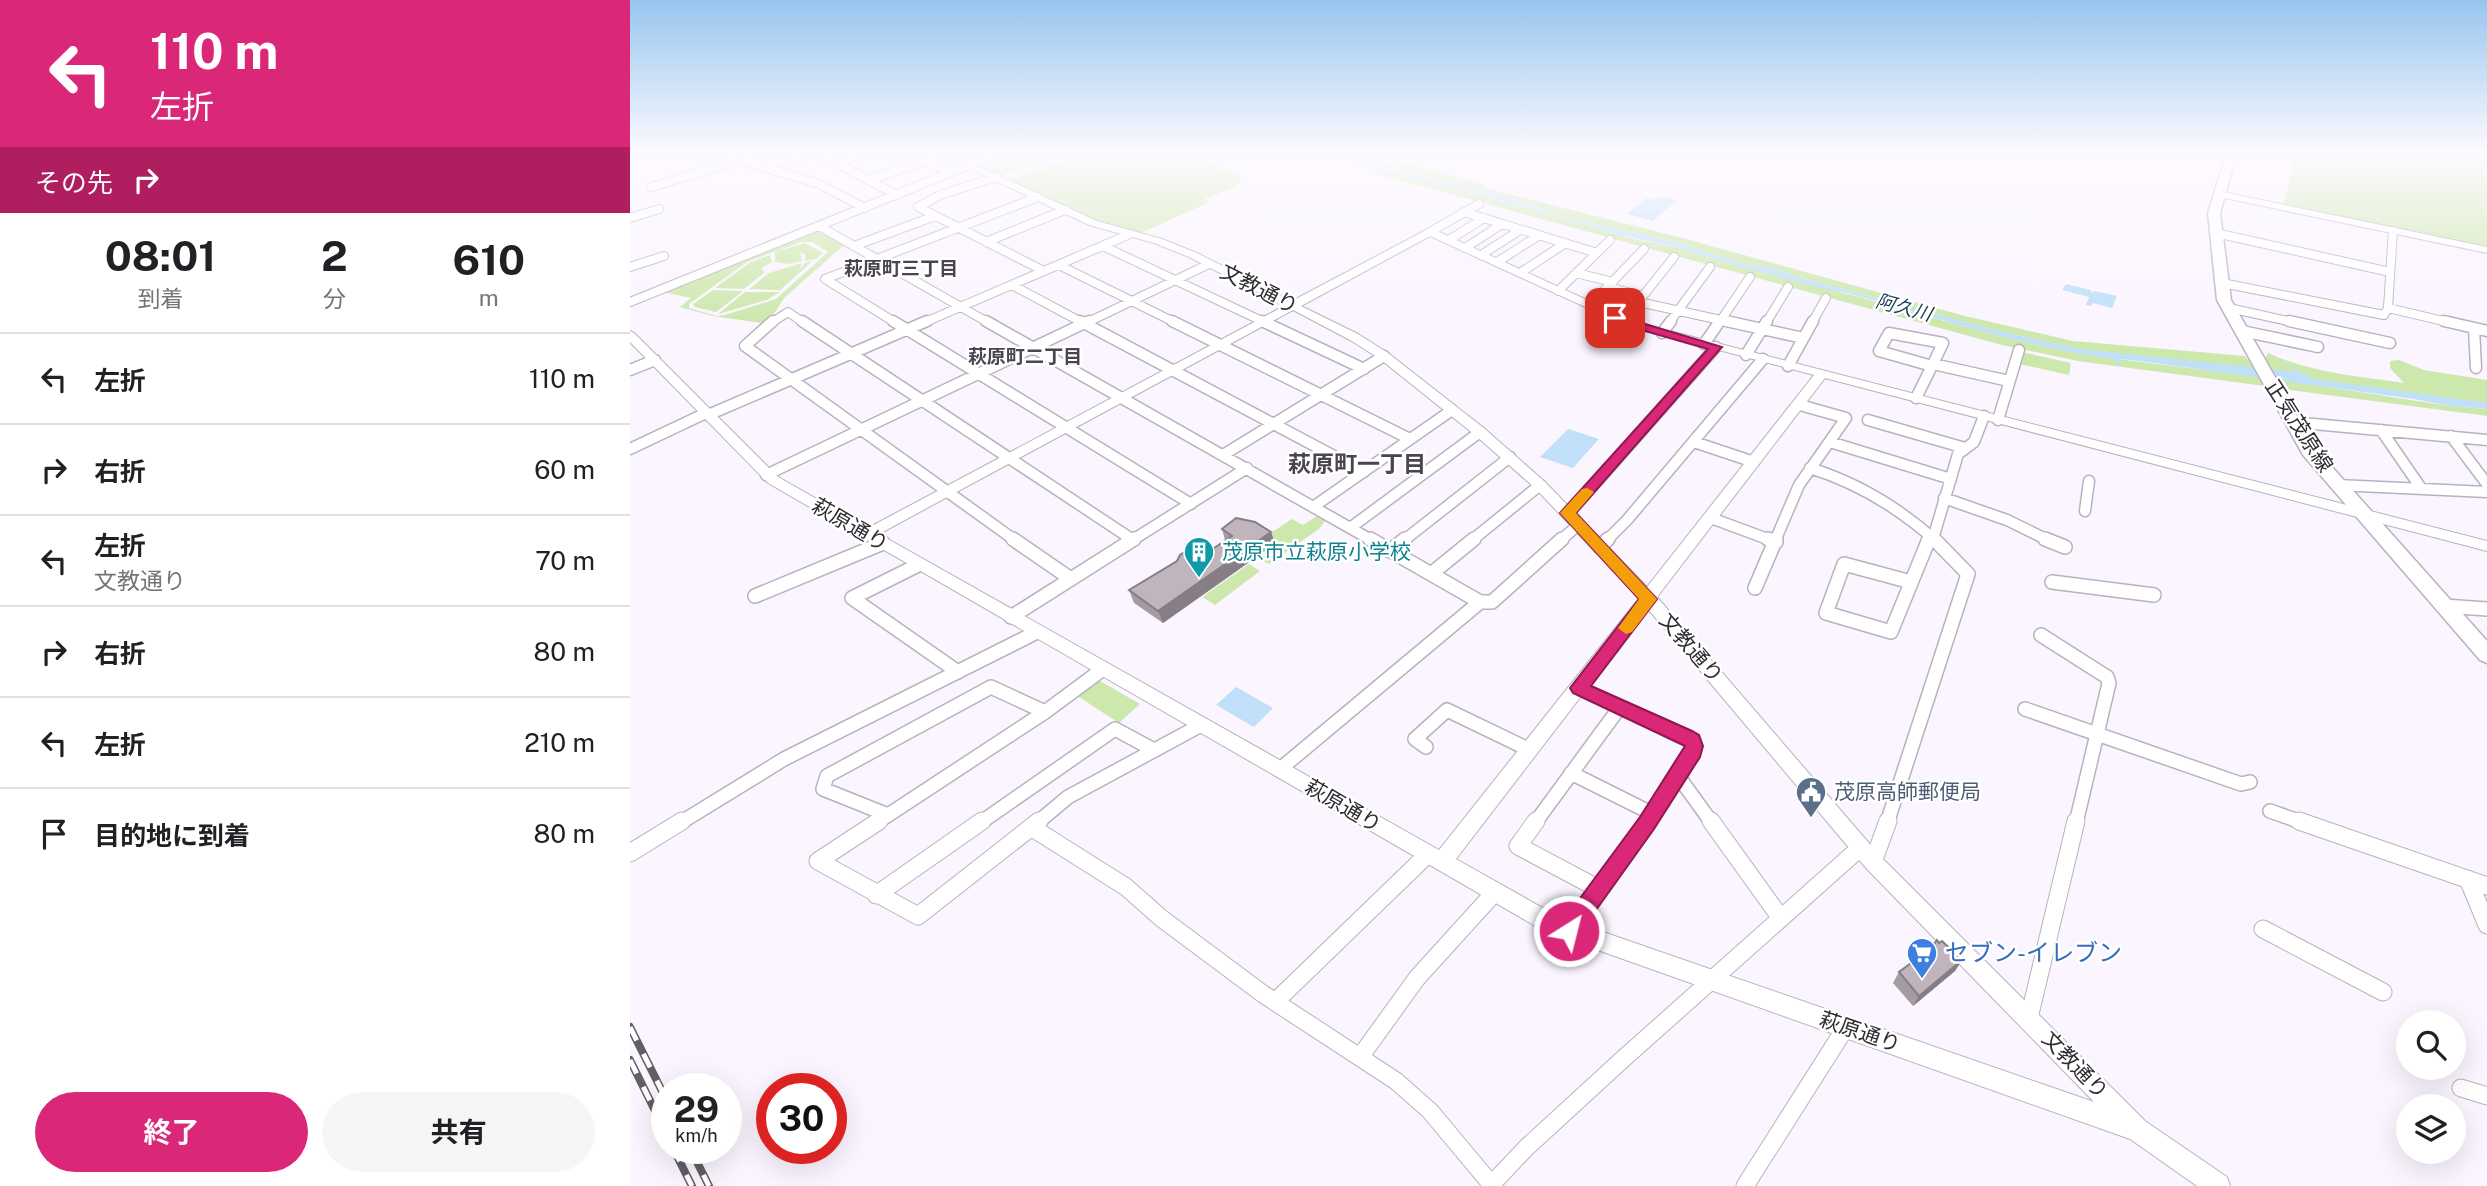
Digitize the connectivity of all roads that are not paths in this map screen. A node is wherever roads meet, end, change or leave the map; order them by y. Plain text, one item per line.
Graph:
1 (865, 208) edge
2 (921, 208) edge
3 (1009, 208) edge
4 (1062, 208) edge
5 (1471, 208) edge
6 (2215, 208) edge
7 (2286, 208) edge
8 (659, 209) dead end
9 (1065, 210) junction
10 (1464, 212) junction
11 (935, 216) junction
12 (630, 218) edge
13 (1484, 218) junction
14 (1502, 224) junction
15 (819, 226) junction
16 (959, 228) junction
17 (1520, 230) junction
18 (2393, 231) junction
19 (1428, 233) junction
20 (2216, 233) junction
21 (1130, 234) junction
22 (1538, 236) junction
23 (1449, 240) junction
24 (1610, 240) dead end
25 (986, 242) junction
26 (1564, 244) junction
27 (854, 246) junction
28 (1102, 246) junction
29 (1465, 248) junction
30 (1644, 249) dead end
31 (2487, 250) edge
32 (1597, 253) junction
33 (1481, 255) junction
34 (664, 256) dead end
35 (1674, 257) dead end
36 (878, 259) junction
37 (1497, 262) junction
38 (1209, 264) junction
39 (1059, 265) junction
40 (630, 267) edge
41 (1710, 267) dead end
42 (1044, 271) junction
43 (2390, 272) junction
44 (1520, 273) junction
45 (1576, 273) junction
46 (1750, 277) dead end
47 (1176, 280) junction
48 (2222, 283) junction
49 (1012, 285) junction
50 (1610, 285) junction
51 (1788, 287) dead end
52 (1558, 291) junction
53 (1826, 298) dead end
54 (1641, 299) junction
55 (1132, 301) junction
56 (630, 302) edge
57 (1293, 306) junction
58 (1589, 306) junction
59 (961, 307) junction
60 (2229, 308) junction
61 (2388, 308) junction
62 (1679, 311) junction
63 (1719, 320) junction
64 (1623, 321) junction
65 (1264, 322) junction
66 (1085, 324) junction
67 (2474, 328) junction
68 (1761, 329) junction
69 (908, 330) junction
70 (2242, 331) junction
71 (2487, 331) edge
72 (1662, 333) junction
73 (630, 335) edge
74 (1803, 338) junction
75 (2390, 343) dead end
76 (1710, 345) junction
77 (1220, 346) junction
78 (2318, 347) dead end
79 (1034, 348) junction
80 (2019, 350) dead end
81 (851, 354) junction
82 (1746, 355) junction
83 (1384, 356) junction
84 (1763, 359) junction
85 (655, 360) junction
86 (2259, 363) joint
87 (1932, 365) junction
88 (1788, 366) junction
89 (2476, 368) dead end
90 (1364, 369) junction
91 (630, 370) edge
92 (1173, 370) junction
93 (979, 374) junction
94 (1821, 375) junction
95 (792, 380) junction
96 (2009, 382) junction
97 (2273, 388) joint
98 (1321, 395) junction
99 (1121, 398) junction
100 (1916, 398) junction
101 (922, 401) junction
102 (1800, 405) junction
103 (1452, 410) junction
104 (707, 414) junction
105 (1984, 416) junction
106 (1868, 420) dead end
107 (1998, 420) junction
108 (2292, 422) junction
109 (1275, 424) junction
110 (1066, 428) junction
111 (861, 430) junction
112 (2381, 430) junction
113 (1480, 432) junction
114 (2451, 436) junction
115 (1410, 439) junction
116 (2487, 440) edge
117 (1693, 442) junction
118 (1830, 442) junction
119 (1965, 448) junction
120 (630, 449) edge
121 (1223, 455) junction
122 (1510, 457) junction
123 (1008, 459) junction
124 (1754, 463) junction
125 (1247, 468) junction
126 (1810, 468) junction
127 (1364, 472) junction
128 (766, 475) junction
129 (1951, 479) junction
130 (2089, 481) dead end
131 (2487, 484) edge
132 (1540, 485) junction
133 (2338, 485) junction
134 (2421, 488) junction
135 (2487, 492) edge
136 (946, 493) junction
137 (1944, 498) junction
138 (1191, 504) junction
139 (1313, 507) junction
140 (2085, 511) dead end
141 (2362, 514) junction
142 (1711, 518) junction
143 (1573, 519) junction
144 (1350, 528) junction
145 (1931, 536) junction
146 (875, 539) junction
147 (1133, 540) junction
148 (1776, 542) junction
149 (2487, 546) edge
150 (1600, 547) junction
151 (2065, 547) dead end
152 (1390, 551) junction
153 (918, 565) junction
154 (1431, 574) junction
155 (1071, 579) junction
156 (1911, 582) junction
157 (2052, 582) dead end
158 (1755, 588) dead end
159 (2154, 595) dead end
160 (755, 596) dead end
161 (1648, 599) junction
162 (1480, 602) junction
163 (2444, 606) junction
164 (2487, 609) edge
165 (1011, 617) junction
166 (1037, 632) junction
167 (2041, 635) dead end
168 (2487, 655) edge
169 (1103, 669) junction
170 (958, 672) junction
171 (1579, 688) junction
172 (1620, 706) junction
173 (2025, 709) dead end
174 (1045, 712) junction
175 (1201, 726) junction
176 (2097, 734) junction
177 (1426, 747) dead end
178 (1154, 750) junction
179 (1530, 750) junction
180 (1279, 770) junction
181 (1571, 773) junction
182 (1678, 776) junction
183 (2250, 782) dead end
184 (2270, 811) dead end
185 (1653, 814) junction
186 (888, 815) junction
187 (1031, 827) junction
188 (1861, 847) junction
189 (630, 853) edge
190 (1435, 858) junction
191 (1873, 862) junction
192 (2468, 880) junction
193 (2487, 886) edge
194 (1599, 889) junction
195 (1495, 892) junction
196 (876, 895) junction
197 (1780, 918) junction
198 (2487, 925) edge
199 (2263, 929) dead end
200 (1569, 931) junction
201 (1710, 980) junction
202 (2383, 992) dead end
203 (1275, 1002) junction
204 (2029, 1018) junction
205 (1846, 1027) junction
206 (1360, 1057) junction
207 (2461, 1088) dead end
208 (2487, 1097) edge
209 (2137, 1129) junction
210 (1490, 1185) edge
211 (1745, 1186) edge
212 (2218, 1186) edge

1 - 15 street
2 - 11 street
3 - 16 street
4 - 9 street, 文教通り
5 - 10 street
6 - 20 main road, 正気茂原線
7 - 18 street
8 - 12 street
9 - 21 street, 文教通り
9 - 25 street
10 - 13 street
10 - 19 street
11 - 16 street
11 - 27 street
13 - 14 street
13 - 23 street
14 - 17 street
14 - 29 street
15 - 27 street
15 - 56 street
16 - 25 street
16 - 36 street
17 - 22 street
17 - 33 street
18 - 31 street
18 - 43 street
19 - 23 street
19 - 57 street
20 - 43 street
20 - 48 main road, 正気茂原線
21 - 28 street
21 - 38 street, 文教通り
22 - 26 street
22 - 37 street
23 - 29 street
24 - 32 street
25 - 42 street
26 - 32 street
26 - 44 street
27 - 36 street
28 - 39 street
28 - 47 street
29 - 33 street
30 - 50 street
32 - 45 street
33 - 37 street
34 - 40 street
35 - 54 street
36 - 59 street
36 - 69 street
37 - 44 street
38 - 47 street
38 - 57 street, 文教通り
39 - 42 street
39 - 55 street
41 - 62 street
42 - 49 street
43 - 61 street
44 - 52 street
45 - 50 street
45 - 52 street
46 - 63 street
47 - 55 street
47 - 65 street
48 - 60 main road, 正気茂原線
48 - 61 street
49 - 59 street
49 - 66 street
50 - 54 street
50 - 58 street
51 - 68 street
52 - 58 street
53 - 74 street
54 - 62 street
54 - 64 street
55 - 66 street
55 - 77 street
57 - 65 street
57 - 83 street, 文教通り
58 - 64 street
59 - 69 street
59 - 79 street
60 - 70 main road, 正気茂原線
60 - 75 street
61 - 67 street
62 - 63 street
62 - 72 street
63 - 68 street
63 - 76 street
64 - 72 street
65 - 77 street
65 - 90 street
66 - 79 street
66 - 92 street
67 - 71 street
67 - 89 street
68 - 74 street
68 - 82 street
69 - 81 street
69 - 93 street
70 - 78 street
70 - 86 main road, 正気茂原線
72 - 76 street
73 - 85 street, 萩原通り
74 - 88 street
76 - 82 street
76 - 143 street
77 - 92 street
77 - 98 street
79 - 93 street
79 - 99 street
80 - 96 street
81 - 95 street
81 - 95 street
81 - 101 street
82 - 84 street
83 - 90 street
83 - 103 street, 文教通り
84 - 88 street
84 - 117 street
85 - 91 street
85 - 104 street, 萩原通り
86 - 97 main road, 正気茂原線
87 - 87 street
87 - 96 street
87 - 100 street
88 - 94 street
90 - 98 street
92 - 99 street
92 - 109 street
93 - 101 street
93 - 110 street
94 - 100 street
94 - 102 street
95 - 104 street
95 - 111 street
96 - 107 street
97 - 108 main road, 正気茂原線
98 - 109 street
98 - 115 street
99 - 110 street
99 - 121 street
100 - 105 street
101 - 111 street
101 - 123 street
102 - 118 street
102 - 124 street
103 - 113 street, 文教通り
103 - 115 street
104 - 120 street
104 - 128 street, 萩原通り
105 - 107 street
105 - 119 street
106 - 119 street
107 - 141 street
108 - 112 street
108 - 133 main road, 正気茂原線
109 - 121 street
109 - 127 street
110 - 123 street
110 - 138 street
111 - 128 street
111 - 136 street
112 - 114 street
112 - 134 street
113 - 122 street, 文教通り
113 - 144 street
114 - 116 street
114 - 131 street
115 - 127 street
117 - 124 street
117 - 150 street
118 - 126 street
118 - 129 street
119 - 129 street
121 - 125 street
122 - 132 street, 文教通り
122 - 152 street
123 - 136 street
123 - 147 street
124 - 142 street
125 - 138 street
125 - 139 street
126 - 145 street
126 - 148 street
127 - 139 street
128 - 146 street, 萩原通り
129 - 137 street
130 - 140 street
132 - 143 street, 文教通り
132 - 154 street
133 - 134 street
133 - 141 main road, 正気茂原線
134 - 135 street
136 - 146 street
136 - 155 street
137 - 145 street
137 - 151 street
138 - 147 street
139 - 144 street
141 - 149 street
141 - 163 main road, 正気茂原線
142 - 148 street
142 - 161 street
143 - 150 street, 文教通り
143 - 162 street
144 - 152 street
145 - 156 street
145 - 191 street
146 - 153 street, 萩原通り
146 - 160 street
147 - 155 street
148 - 158 street
150 - 161 street, 文教通り
152 - 154 street
153 - 165 street, 萩原通り
153 - 170 street
154 - 162 street
155 - 165 street
156 - 156 street
157 - 159 street
161 - 171 street
161 - 188 street, 文教通り
162 - 180 street
163 - 164 street
163 - 168 main road, 正気茂原線
165 - 166 street, 萩原通り
166 - 169 street, 萩原通り
166 - 170 street
167 - 176 street
169 - 174 street
169 - 175 street, 萩原通り
170 - 189 street
171 - 172 street
171 - 179 street
172 - 181 street
172 - 182 street
173 - 176 street
174 - 186 street
174 - 186 street
175 - 178 street
175 - 180 street, 萩原通り
176 - 183 street
176 - 204 street
177 - 179 street
178 - 187 street
178 - 196 street
179 - 190 street
180 - 190 street, 萩原通り
181 - 185 street
181 - 194 street
182 - 185 street
182 - 197 street
184 - 192 street
185 - 194 street
186 - 196 street
187 - 196 street
187 - 203 street
188 - 191 street, 文教通り
188 - 197 street
190 - 195 street, 萩原通り
190 - 203 street
191 - 204 street, 文教通り
192 - 193 street
192 - 198 street
194 - 200 street
195 - 200 street, 萩原通り
195 - 206 street
197 - 201 street
199 - 202 street
200 - 201 street, 萩原通り
201 - 205 street, 萩原通り
201 - 210 street
203 - 206 street
204 - 209 street, 文教通り
205 - 209 street, 萩原通り
205 - 211 street
206 - 210 street
207 - 208 street
209 - 212 street, 文教通り

